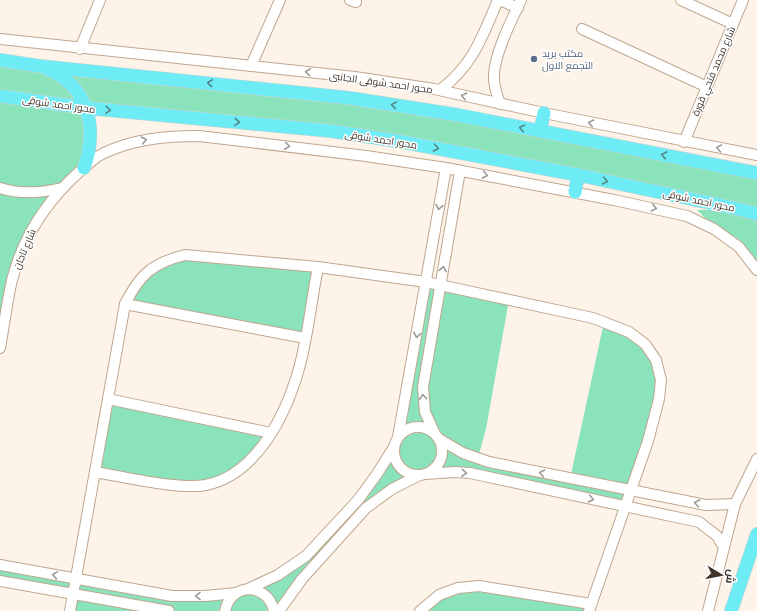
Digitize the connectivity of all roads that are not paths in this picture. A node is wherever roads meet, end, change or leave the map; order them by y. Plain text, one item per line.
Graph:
1 (100, 0) edge
2 (280, 0) edge
3 (499, 0) edge
4 (681, 0) edge
5 (743, 0) edge
6 (519, 4) edge
7 (733, 24) junction
8 (582, 28) dead end
9 (0, 39) edge
10 (80, 49) junction
11 (0, 60) edge
12 (14, 62) junction
13 (39, 66) junction
14 (251, 66) junction
15 (0, 69) edge
16 (707, 87) junction
17 (440, 90) junction
18 (0, 96) edge
19 (500, 104) junction
20 (86, 108) junction
21 (544, 113) junction
22 (540, 131) junction
23 (684, 142) junction
24 (757, 155) edge
25 (84, 168) junction
26 (446, 168) junction
27 (460, 171) junction
28 (757, 173) edge
29 (578, 175) junction
30 (0, 188) edge
31 (62, 188) junction
32 (575, 192) junction
33 (757, 214) edge
34 (318, 267) junction
35 (757, 270) edge
36 (426, 282) junction
37 (440, 285) junction
38 (126, 304) junction
39 (4, 307) edge
40 (305, 338) junction
41 (0, 348) edge
42 (108, 399) junction
43 (271, 433) junction
44 (437, 436) junction
45 (398, 437) junction
46 (394, 447) junction
47 (757, 459) edge
48 (95, 472) junction
49 (423, 475) junction
50 (631, 490) junction
51 (735, 504) junction
52 (625, 506) junction
53 (757, 534) edge
54 (723, 546) junction
55 (0, 564) edge
56 (76, 579) junction
57 (0, 581) edge
58 (248, 589) junction
59 (236, 593) junction
60 (73, 594) junction
61 (590, 607) edge
62 (70, 611) edge
63 (169, 611) edge
64 (225, 611) edge
65 (274, 611) edge
66 (279, 611) edge
67 (420, 611) edge
68 (708, 611) edge
69 (731, 611) edge

1 - 10 street
2 - 14 street
3 - 6 street
3 - 17 street
4 - 7 street
5 - 7 street, شارع محمد فتحي قورة
6 - 19 street
7 - 16 street, شارع محمد فتحي قورة
8 - 16 street
9 - 10 street, محور احمد شوقى الجانبى
10 - 14 street, محور احمد شوقى الجانبى
11 - 12 main road
12 - 13 main road
12 - 15 main road
13 - 20 main road
22 -> 13 main road
17 -> 14 street, محور احمد شوقى الجانبى
16 - 23 street, شارع محمد فتحي قورة
19 -> 17 street, محور احمد شوقى الجانبى
18 - 20 main road, محور احمد شوقى
19 - 21 street, محور احمد شوقى الجانبى
20 - 25 main road
20 -> 29 main road, محور احمد شوقى
21 - 22 main road
23 -> 21 street, محور احمد شوقى الجانبى
28 -> 22 main road
24 -> 23 street, محور احمد شوقى الجانبى
25 -> 26 street
25 - 31 street, شارع تاجان
26 - 27 street
26 -> 36 street
27 -> 32 street
37 -> 27 street
29 - 32 main road
29 -> 33 main road, محور احمد شوقى
30 - 31 street
31 - 39 street, شارع تاجان
32 -> 35 street
34 - 36 street
34 - 38 street
34 - 40 street
36 - 37 street
36 -> 45 street
44 -> 37 street
37 - 50 street
38 - 40 street
38 - 42 street
39 - 41 street, شارع تاجان
40 - 43 street
42 - 43 street
42 - 48 street
43 - 48 street
44 - 45 street
44 - 49 street
50 -> 44 street
45 - 46 street
46 - 49 street
46 - 58 street
47 - 51 street
48 - 56 street
49 -> 52 street
49 - 66 street
51 -> 50 street
50 - 52 street
51 - 54 street
52 - 54 street
52 - 61 street
53 - 69 main road
54 - 68 street
56 -> 55 street
59 -> 56 street
56 - 60 street
57 - 60 street
58 - 59 street
58 - 65 street
59 - 64 street
60 - 62 street
60 - 63 street
61 - 67 street

